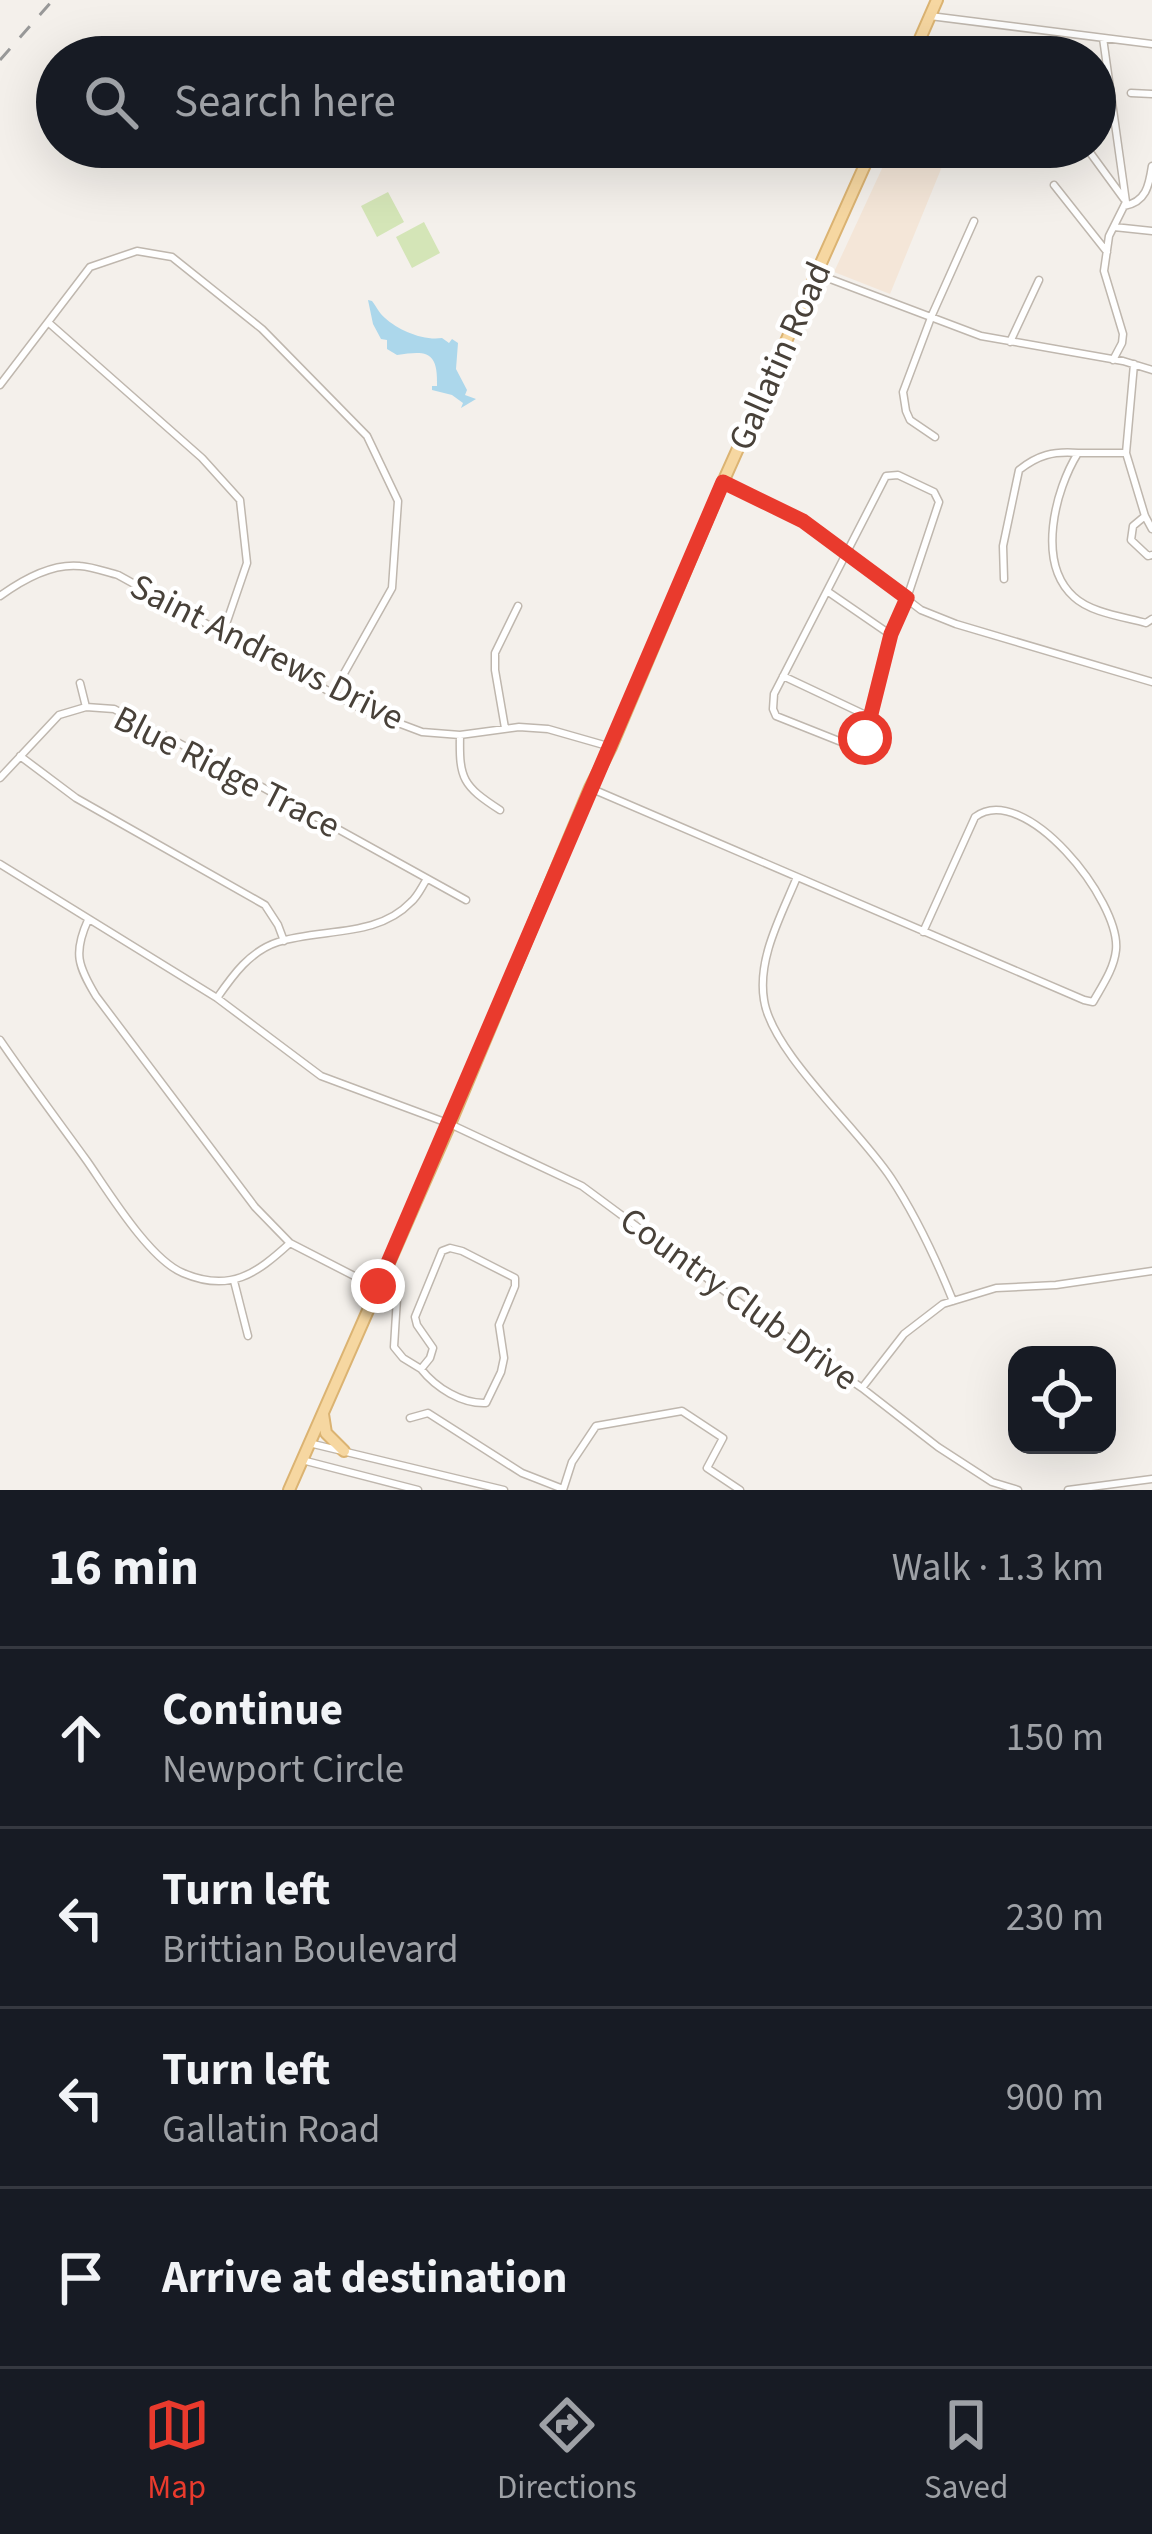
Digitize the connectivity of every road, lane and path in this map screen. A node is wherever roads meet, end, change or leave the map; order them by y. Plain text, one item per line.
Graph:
1 (937, 0) edge
2 (930, 16) junction
3 (921, 36) edge
4 (1086, 36) edge
5 (1116, 40) edge
6 (1152, 44) edge
7 (1131, 93) dead end
8 (1152, 94) edge
9 (1116, 139) edge
10 (1152, 166) edge
11 (864, 168) edge
12 (1100, 168) edge
13 (1054, 185) dead end
14 (1125, 204) junction
15 (974, 221) dead end
16 (1114, 226) junction
17 (1152, 231) edge
18 (1107, 252) junction
19 (817, 274) junction
20 (1039, 280) dead end
21 (932, 315) junction
22 (49, 323) junction
23 (1010, 341) junction
24 (1113, 360) junction
25 (1133, 364) junction
26 (1152, 370) edge
27 (0, 385) edge
28 (935, 437) dead end
29 (1078, 453) junction
30 (1126, 453) junction
31 (723, 482) junction
32 (1145, 516) junction
33 (1152, 530) edge
34 (846, 555) junction
35 (1152, 555) edge
36 (1004, 579) dead end
37 (827, 591) junction
38 (0, 596) edge
39 (907, 598) junction
40 (518, 606) dead end
41 (1152, 619) edge
42 (224, 633) junction
43 (891, 634) junction
44 (783, 676) junction
45 (1152, 682) edge
46 (80, 683) dead end
47 (334, 693) junction
48 (86, 707) junction
49 (872, 718) junction
50 (506, 729) junction
51 (460, 734) junction
52 (611, 747) junction
53 (20, 756) junction
54 (0, 778) edge
55 (590, 788) junction
56 (500, 810) dead end
57 (0, 864) edge
58 (797, 877) junction
59 (428, 878) junction
60 (466, 900) dead end
61 (88, 920) junction
62 (923, 932) junction
63 (284, 941) junction
64 (217, 998) junction
65 (0, 1040) edge
66 (450, 1124) junction
67 (290, 1243) junction
68 (1152, 1271) edge
69 (234, 1281) junction
70 (378, 1286) junction
71 (953, 1300) junction
72 (248, 1336) dead end
73 (422, 1369) junction
74 (862, 1388) junction
75 (323, 1411) junction
76 (410, 1418) dead end
77 (309, 1443) junction
78 (344, 1451) junction
79 (302, 1460) junction
80 (1152, 1479) edge
81 (290, 1490) edge
82 (418, 1490) edge
83 (504, 1490) edge
84 (563, 1490) edge
85 (740, 1490) edge
86 (1018, 1490) edge
87 (1068, 1490) edge

1 - 2 main road
2 - 3 main road
2 - 4 street
5 - 6 street
7 - 8 street
9 - 14 street
10 - 14 street
11 - 19 main road, Gallatin Road
12 - 14 street
13 - 18 street
14 - 16 street
15 - 21 street
16 - 17 street
16 - 18 street
18 - 24 street
19 - 21 street
19 - 31 main road, Gallatin Road
20 - 23 street
21 - 23 street
21 - 28 street
22 - 27 street
22 - 42 street
22 - 47 street
23 - 24 street
24 - 25 street
25 - 26 street
25 - 30 street
29 - 30 street
29 - 36 street
29 - 41 street
30 - 32 street
31 - 34 street
31 - 52 main road, Gallatin Road
32 - 33 street
32 - 35 street
34 - 37 street
34 - 39 street
34 - 39 street
37 - 43 street
37 - 44 street
38 - 42 street, Saint Andrews Drive
39 - 43 street
39 - 45 street
40 - 50 street
42 - 47 street, Saint Andrews Drive
43 - 49 street
44 - 49 street
44 - 49 street
46 - 48 street
47 - 51 street, Saint Andrews Drive
48 - 53 street, Blue Ridge Trace
48 - 59 street, Blue Ridge Trace
50 - 51 street, Saint Andrews Drive
50 - 52 street, Saint Andrews Drive
51 - 56 street
52 - 55 main road, Gallatin Road
53 - 54 street, Blue Ridge Trace
53 - 63 street
55 - 58 street
55 - 66 main road, Gallatin Road
57 - 61 street, Country Club Drive
58 - 62 street
58 - 71 street
59 - 60 street, Blue Ridge Trace
59 - 63 street
61 - 64 street, Country Club Drive
61 - 67 street
62 - 62 street
63 - 64 street
64 - 66 street, Country Club Drive
65 - 69 street
66 - 70 main road, Gallatin Road
66 - 74 street, Country Club Drive
67 - 69 street
67 - 70 street
68 - 71 street
69 - 72 street
70 - 73 street
70 - 75 main road, Gallatin Road
71 - 74 street
73 - 73 street
74 - 86 street, Country Club Drive
75 - 77 main road, Gallatin Road
75 - 78 main road
76 - 84 street
77 - 78 street
77 - 79 main road, Gallatin Road
78 - 83 street
79 - 81 main road, Gallatin Road
79 - 82 street
80 - 87 street
84 - 85 street

